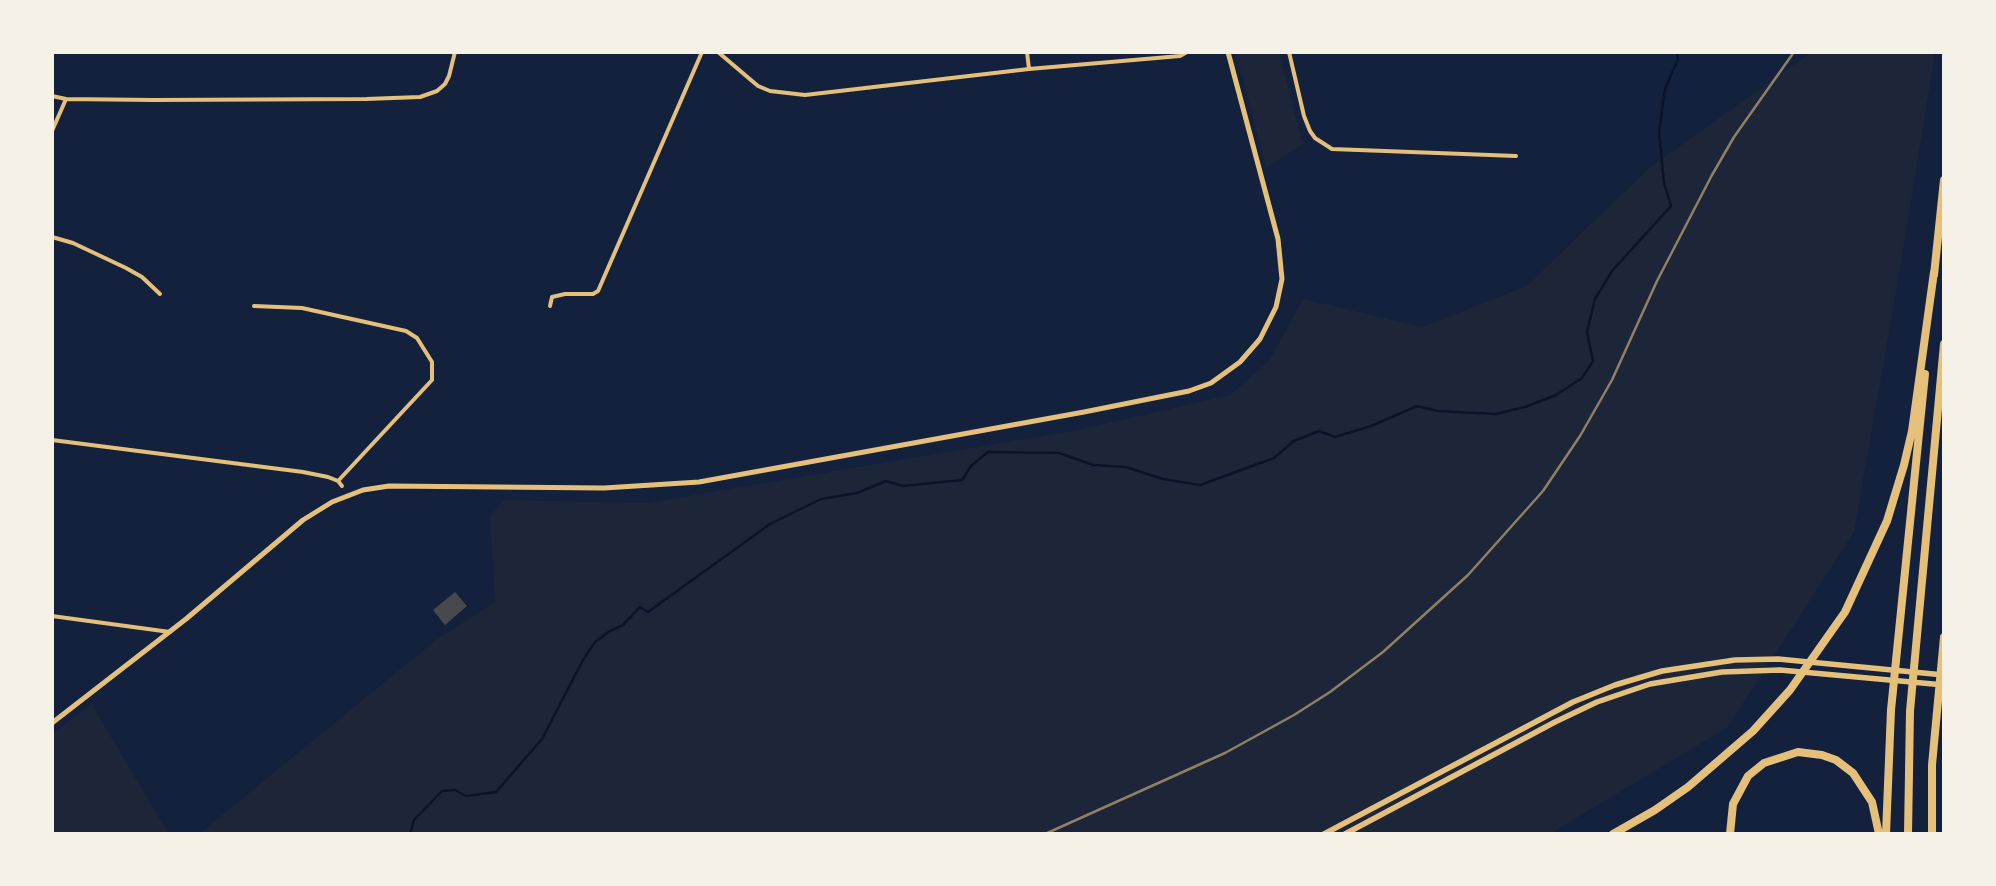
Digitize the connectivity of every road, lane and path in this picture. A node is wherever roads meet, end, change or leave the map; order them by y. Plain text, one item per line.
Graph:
1 (456, 52) edge
2 (702, 52) edge
3 (718, 52) edge
4 (1028, 52) edge
5 (1188, 52) edge
6 (1228, 52) edge
7 (1289, 52) edge
8 (1029, 69) junction
9 (52, 96) edge
10 (66, 99) junction
11 (52, 130) edge
12 (1516, 156) dead end
13 (1944, 180) edge
14 (52, 237) edge
15 (1934, 272) junction
16 (160, 294) dead end
17 (254, 306) dead end
18 (550, 306) dead end
19 (1944, 344) edge
20 (52, 440) edge
21 (338, 481) junction
22 (342, 486) dead end
23 (52, 616) edge
24 (170, 632) junction
25 (1943, 638) edge
26 (1944, 675) edge
27 (1944, 685) edge
28 (52, 723) edge
29 (1324, 834) edge
30 (1345, 834) edge
31 (1613, 834) edge
32 (1730, 834) edge
33 (1879, 834) edge
34 (1886, 834) edge
35 (1908, 834) edge
36 (1932, 834) edge

1 - 10 street
2 - 18 street
3 - 8 street
4 - 8 street
5 - 8 street
6 - 24 street
7 - 12 street
9 - 10 street
10 - 11 street
13 - 15 highway
14 - 16 street
15 - 31 highway
15 - 34 highway
17 - 21 street
19 - 35 highway
20 - 21 street
21 - 22 street
23 - 24 street
24 - 28 street
25 - 36 highway
26 - 29 main road
27 - 30 main road
32 - 33 highway

